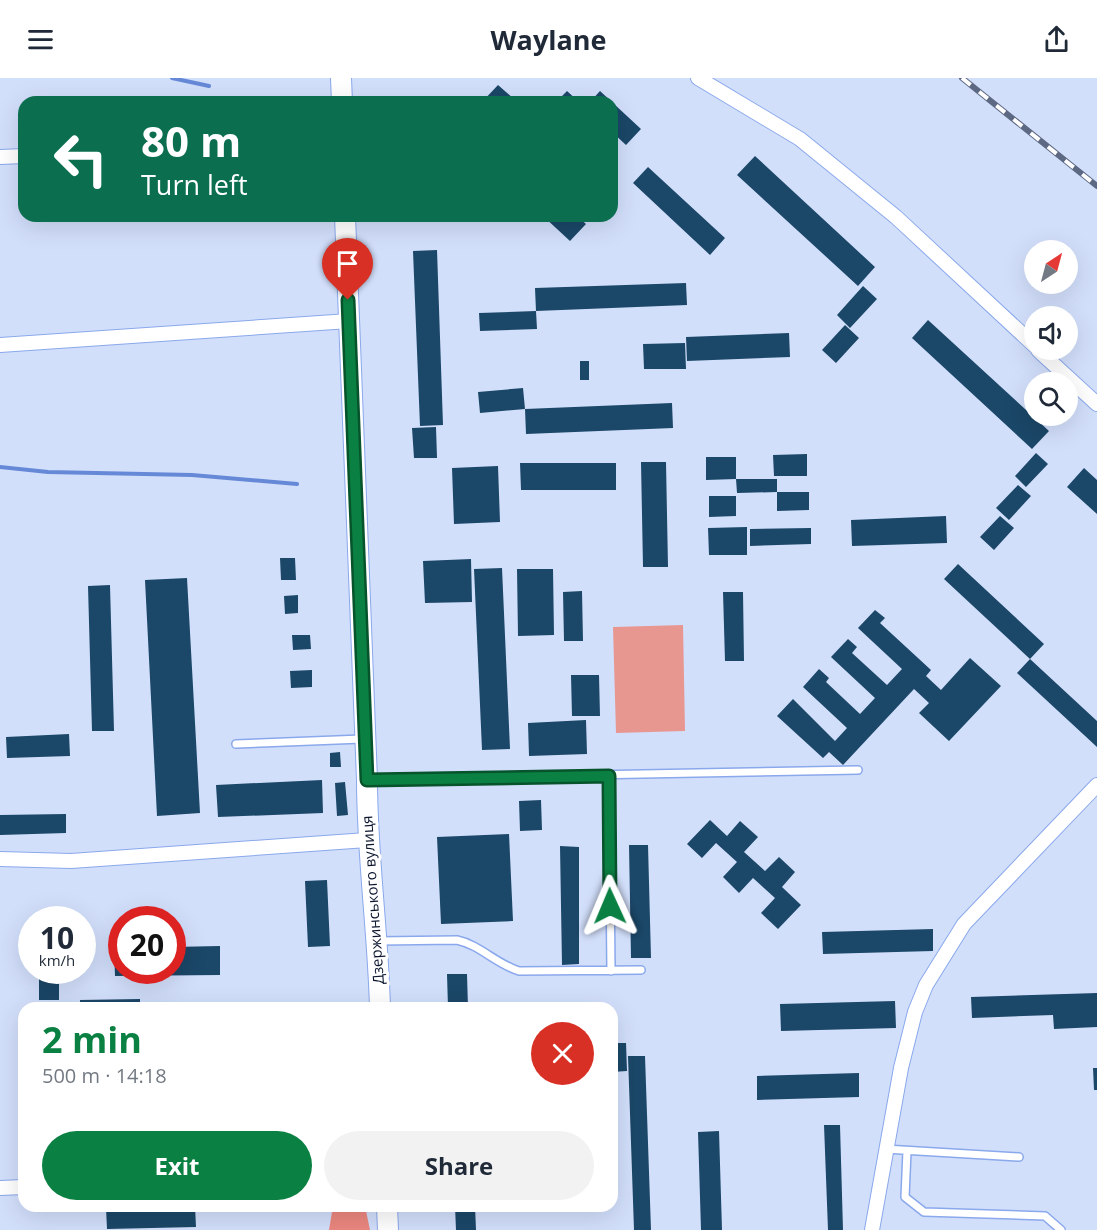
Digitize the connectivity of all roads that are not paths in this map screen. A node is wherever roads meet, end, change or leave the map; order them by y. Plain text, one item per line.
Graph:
1 (342, 78) edge
2 (698, 78) edge
3 (342, 96) edge
4 (18, 156) edge
5 (0, 157) edge
6 (345, 222) edge
7 (349, 321) junction
8 (1024, 336) edge
9 (0, 345) edge
10 (1049, 360) edge
11 (1097, 404) edge
12 (365, 739) junction
13 (236, 744) dead end
14 (858, 770) dead end
15 (609, 776) junction
16 (367, 780) junction
17 (1097, 785) edge
18 (367, 840) junction
19 (0, 859) edge
20 (378, 941) junction
21 (641, 970) dead end
22 (611, 971) junction
23 (380, 1002) edge
24 (885, 1149) junction
25 (907, 1151) junction
26 (1019, 1157) dead end
27 (18, 1187) edge
28 (0, 1188) edge
29 (387, 1212) edge
30 (388, 1230) edge
31 (872, 1230) edge
32 (1061, 1230) edge

1 - 3 main road
2 - 8 street
4 - 5 street
6 - 7 main road, Дзержинського вулиця
7 - 9 street
7 - 12 main road, Дзержинського вулиця
10 - 11 street
12 - 13 lane
12 - 16 main road, Дзержинського вулиця
14 - 15 lane
15 - 16 lane
15 - 22 lane
16 - 18 main road, Дзержинського вулиця
17 - 24 street
18 - 19 street
18 - 20 main road, Дзержинського вулиця
20 - 22 lane
20 - 23 main road, Дзержинського вулиця
21 - 22 lane
24 - 25 lane
24 - 31 street
25 - 26 lane
25 - 32 lane
27 - 28 street
29 - 30 main road

